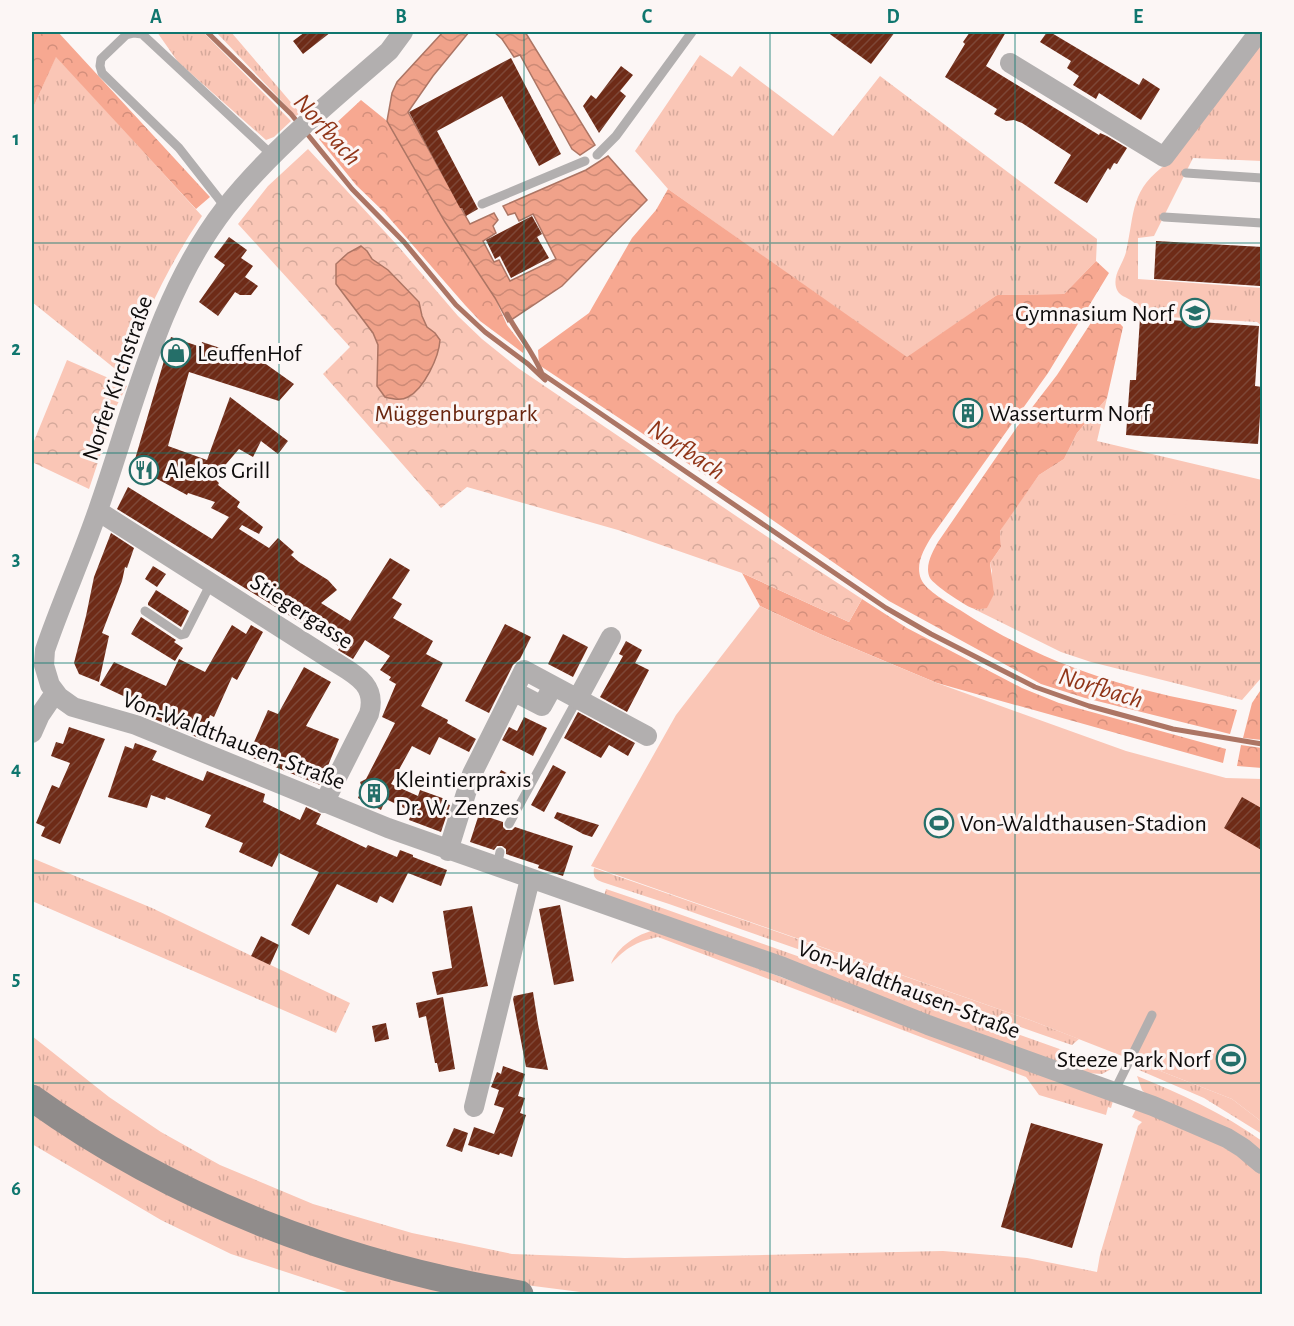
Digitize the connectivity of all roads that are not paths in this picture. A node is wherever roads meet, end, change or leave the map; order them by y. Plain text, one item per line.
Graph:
1 (133, 32) edge
2 (403, 32) edge
3 (692, 32) edge
4 (1259, 32) edge
5 (1010, 63) dead end
6 (272, 155) junction
7 (597, 155) dead end
8 (585, 161) dead end
9 (1186, 173) dead end
10 (1263, 178) edge
11 (482, 204) dead end
12 (226, 208) junction
13 (1164, 218) dead end
14 (1263, 223) edge
15 (98, 511) junction
16 (211, 583) junction
17 (145, 611) dead end
18 (611, 637) dead end
19 (51, 684) junction
20 (578, 698) junction
21 (32, 699) edge
22 (32, 733) edge
23 (646, 736) dead end
24 (324, 803) junction
25 (509, 824) dead end
26 (448, 851) junction
27 (530, 879) junction
28 (1152, 1015) dead end
29 (1114, 1092) junction
30 (32, 1098) edge
31 (474, 1107) dead end
32 (1263, 1164) edge
33 (520, 1294) edge

1 - 6 lane
1 - 12 lane
2 - 6 street, Norfer Kirchstraße
3 - 7 lane
4 - 5 street
6 - 12 street, Norfer Kirchstraße
8 - 11 lane
9 - 10 lane
12 - 15 street, Norfer Kirchstraße
13 - 14 lane
15 - 16 street, Stiegergasse
15 - 19 street, Norfer Kirchstraße
16 - 17 lane
16 - 24 street, Stiegergasse
18 - 20 street
19 - 21 street
19 - 22 street
19 - 24 street, Von-Waldthausen-Straße
20 - 23 street
20 - 25 lane
20 - 26 street
24 - 26 street, Von-Waldthausen-Straße
26 - 27 street, Von-Waldthausen-Straße
27 - 29 street, Von-Waldthausen-Straße
27 - 31 street
28 - 29 lane
29 - 32 street, Von-Waldthausen-Straße
30 - 33 main road

